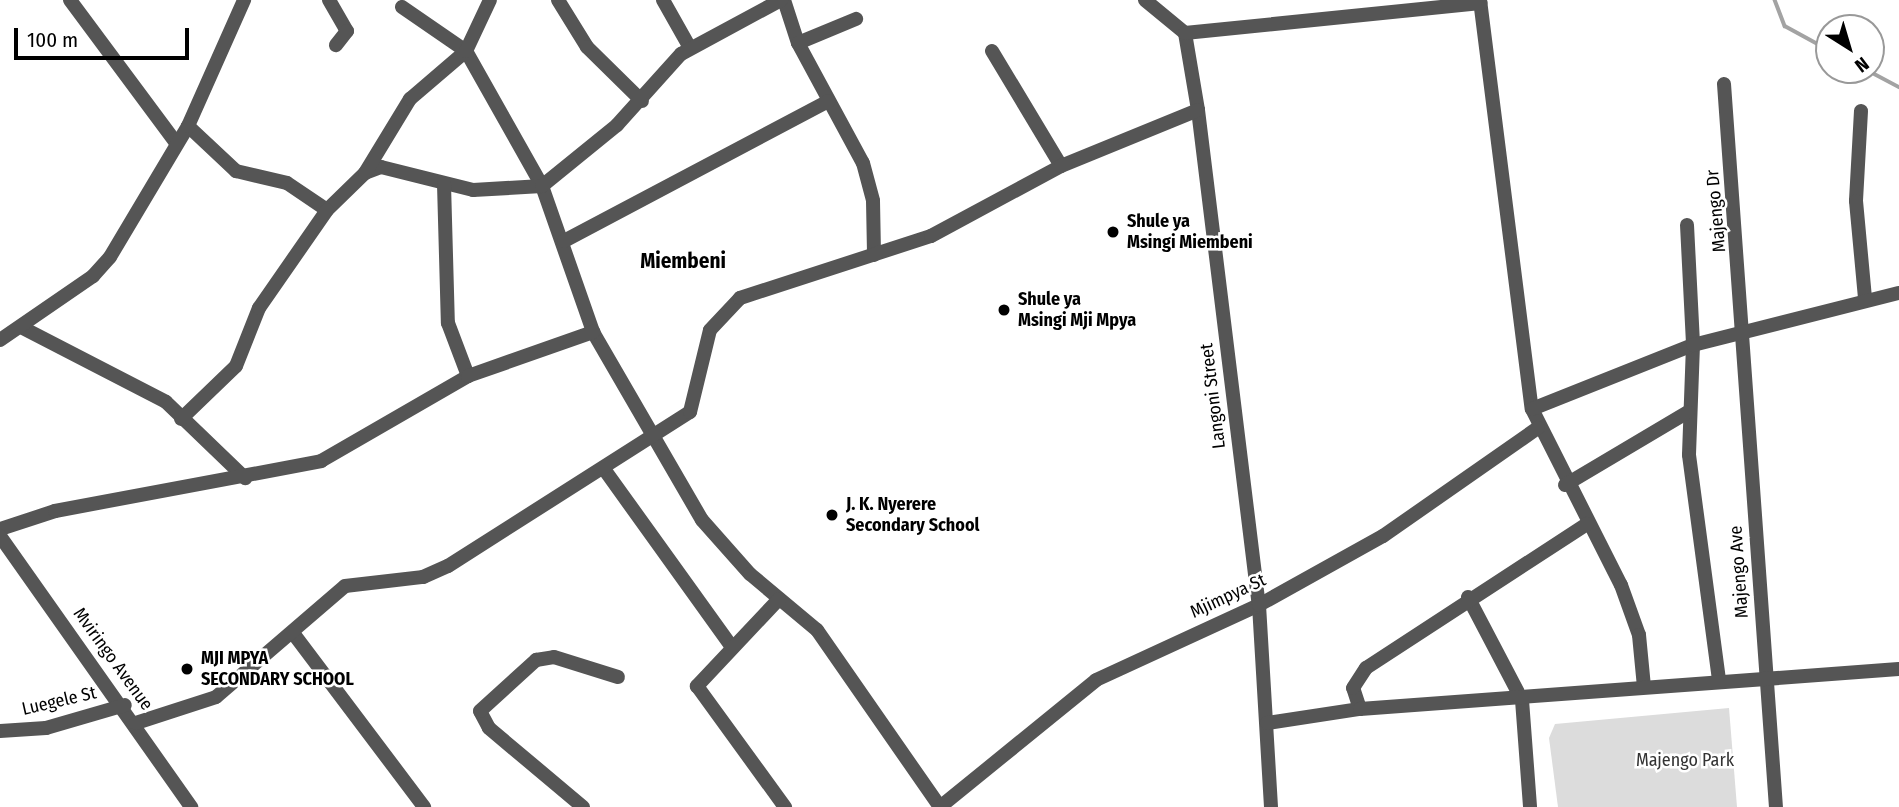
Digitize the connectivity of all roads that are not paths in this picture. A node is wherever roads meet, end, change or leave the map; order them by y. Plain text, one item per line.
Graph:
1 (69, 0) edge
2 (244, 0) edge
3 (329, 0) edge
4 (558, 0) edge
5 (663, 0) edge
6 (782, 0) edge
7 (1145, 0) edge
8 (1480, 1) edge
9 (485, 3) edge
10 (402, 8) dead end
11 (856, 19) dead end
12 (1185, 33) junction
13 (798, 43) junction
14 (336, 45) dead end
15 (690, 48) junction
16 (466, 51) junction
17 (992, 51) dead end
18 (1724, 84) dead end
19 (642, 101) junction
20 (828, 101) junction
21 (1198, 110) junction
22 (1861, 111) dead end
23 (188, 126) junction
24 (177, 144) junction
25 (1061, 166) junction
26 (365, 173) junction
27 (444, 184) junction
28 (542, 186) junction
29 (327, 210) junction
30 (1687, 225) dead end
31 (564, 241) junction
32 (874, 255) junction
33 (1899, 293) edge
34 (1865, 298) junction
35 (21, 327) junction
36 (593, 332) junction
37 (1744, 335) junction
38 (0, 340) edge
39 (1693, 345) junction
40 (468, 376) junction
41 (1532, 409) junction
42 (1688, 412) junction
43 (181, 419) junction
44 (1538, 428) junction
45 (650, 439) junction
46 (604, 469) junction
47 (245, 478) junction
48 (1565, 485) junction
49 (1587, 524) junction
50 (0, 529) edge
51 (0, 536) edge
52 (1468, 597) junction
53 (779, 599) junction
54 (1259, 605) junction
55 (293, 633) junction
56 (732, 647) junction
57 (1899, 669) edge
58 (618, 677) dead end
59 (1765, 680) junction
60 (1719, 681) junction
61 (1644, 687) junction
62 (1522, 700) junction
63 (125, 705) junction
64 (1360, 709) junction
65 (136, 723) junction
66 (1267, 723) junction
67 (0, 731) edge
68 (191, 807) edge
69 (424, 807) edge
70 (583, 807) edge
71 (785, 807) edge
72 (940, 807) edge
73 (1270, 807) edge
74 (1530, 807) edge
75 (1776, 807) edge

1 - 24 street
2 - 23 street
3 - 14 street
4 - 19 street
5 - 15 street
6 - 13 street
6 - 15 street
7 - 12 street
8 - 12 street
8 - 41 street
9 - 16 street
10 - 16 street
11 - 13 street
12 - 21 street, Langoni Street
13 - 20 street
15 - 19 street
16 - 26 street
16 - 28 street
17 - 25 street
18 - 37 street, Majengo Dr
19 - 28 street
20 - 31 street
20 - 32 street
21 - 25 street
21 - 54 street, Langoni Street
22 - 34 street
23 - 24 street
23 - 29 street
24 - 35 street
25 - 32 street
26 - 27 street
26 - 29 street
27 - 28 street
27 - 40 street
28 - 31 street
29 - 43 street
30 - 39 street
31 - 36 street
32 - 45 street
33 - 34 street
34 - 37 street
35 - 38 street
35 - 43 street
36 - 40 street
36 - 45 street
37 - 39 street
37 - 59 street, Majengo Ave
39 - 41 street
39 - 42 street
40 - 47 street
41 - 44 street
42 - 48 street
42 - 60 street
43 - 47 street
44 - 48 street
44 - 54 street, Mjimpya St
45 - 46 street
45 - 53 street
46 - 55 street
46 - 56 street
47 - 50 street
48 - 49 street
49 - 52 street
49 - 61 street
51 - 63 street, Mviringo Avenue
52 - 62 street
52 - 64 street
53 - 56 street
53 - 72 street
54 - 66 street, Langoni Street
54 - 72 street, Mjimpya St
55 - 65 street
55 - 69 street
56 - 71 street
57 - 59 street
58 - 70 street
59 - 60 street
59 - 75 street, Majengo Ave
60 - 61 street
61 - 62 street
62 - 64 street
62 - 74 street
63 - 65 street, Mviringo Avenue
63 - 67 street, Luegele St
64 - 66 street
65 - 68 street, Mviringo Avenue
66 - 73 street, Langoni Street

